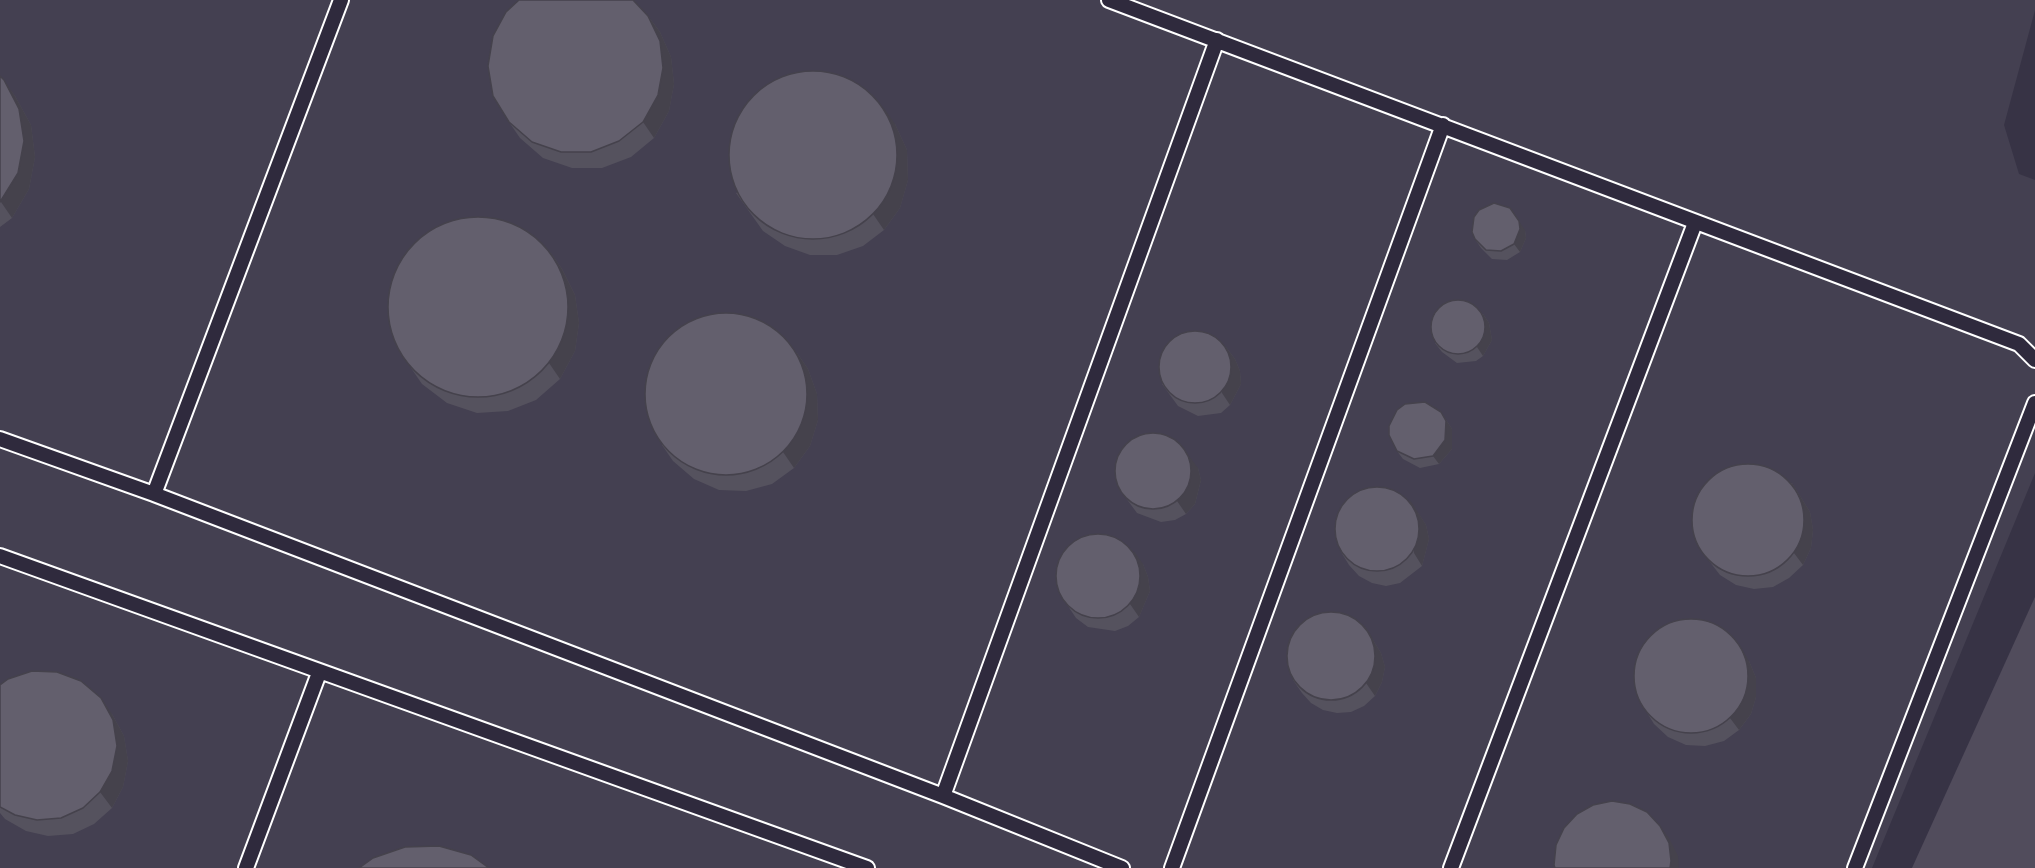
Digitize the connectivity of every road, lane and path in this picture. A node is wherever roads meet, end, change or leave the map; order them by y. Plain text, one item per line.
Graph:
1 (341, 0) edge
2 (1109, 0) edge
3 (1217, 40) junction
4 (1443, 125) junction
5 (1695, 223) junction
6 (2035, 360) edge
7 (2035, 403) edge
8 (0, 439) edge
9 (154, 494) junction
10 (0, 556) edge
11 (319, 672) junction
12 (943, 796) junction
13 (246, 868) edge
14 (867, 868) edge
15 (1122, 868) edge
16 (1172, 868) edge
17 (1451, 868) edge
18 (1855, 868) edge

1 - 9 lane
2 - 3 lane
3 - 4 lane
3 - 12 lane
4 - 5 lane
4 - 16 lane
5 - 6 lane
5 - 17 lane
7 - 18 lane
8 - 9 lane
9 - 12 lane
10 - 11 lane
11 - 13 lane
11 - 14 lane
12 - 15 lane

